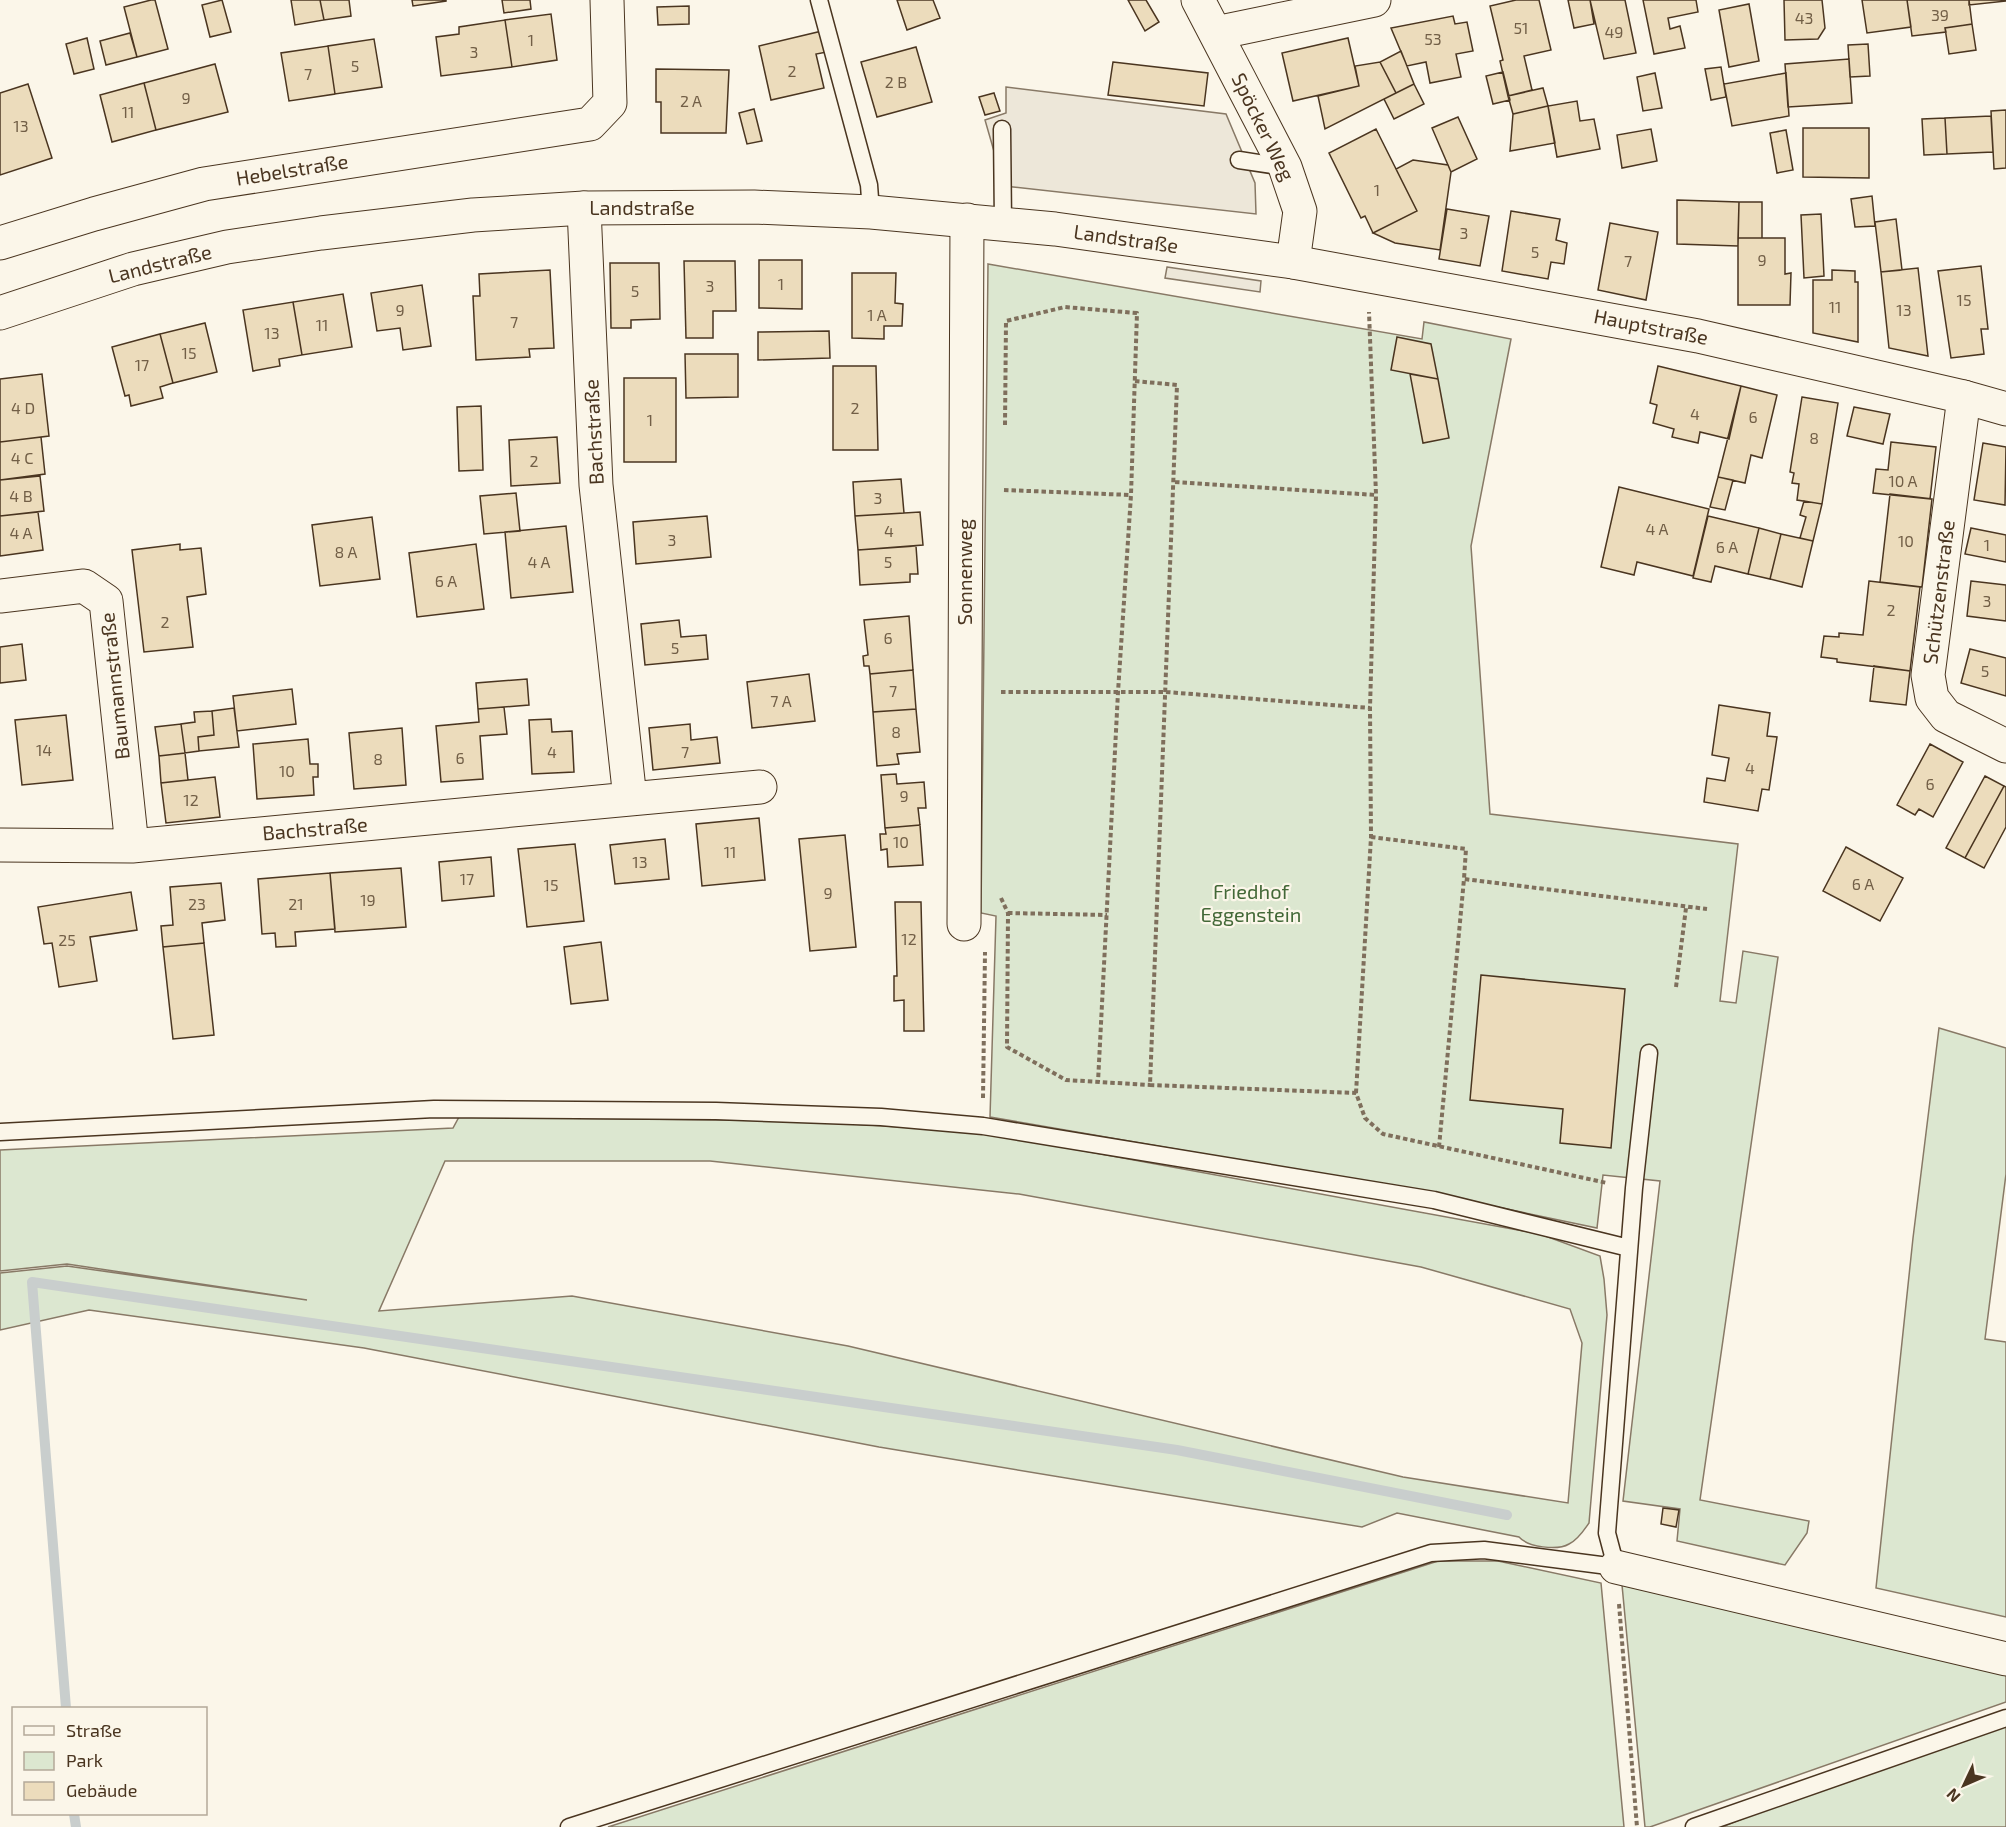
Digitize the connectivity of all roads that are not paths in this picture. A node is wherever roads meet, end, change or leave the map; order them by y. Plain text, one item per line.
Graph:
1 (607, 0) edge
2 (819, 0) edge
3 (1198, 0) edge
4 (1374, 0) edge
5 (1216, 33) junction
6 (1002, 129) dead end
7 (1239, 160) dead end
8 (1285, 166) junction
9 (584, 208) junction
10 (871, 212) junction
11 (967, 220) junction
12 (1003, 224) junction
13 (0, 243) edge
14 (1293, 262) junction
15 (0, 313) edge
16 (1964, 397) junction
17 (2006, 409) edge
18 (0, 596) edge
19 (2006, 746) edge
20 (759, 787) dead end
21 (630, 799) junction
22 (0, 845) edge
23 (132, 846) junction
24 (964, 924) road end
25 (1649, 1053) dead end
26 (0, 1132) edge
27 (1629, 1248) junction
28 (1616, 1567) junction
29 (2006, 1659) edge
30 (2006, 1718) edge
31 (569, 1827) edge
32 (1694, 1827) edge

1 - 13 street, Hebelstraße
2 - 10 lane
3 - 5 street, Spöcker Weg
4 - 5 street
5 - 8 street, Spöcker Weg
6 - 12 lane
7 - 8 lane
8 - 14 street, Spöcker Weg
9 - 10 street, Landstraße
9 - 15 street, Landstraße
9 - 21 street, Bachstraße
10 - 11 street, Landstraße
11 - 12 street, Landstraße
11 - 24 street, Sonnenweg
12 - 14 street, Landstraße
14 - 16 street, Hauptstraße
16 - 17 street, Hauptstraße
16 - 19 street, Schützenstraße
18 - 23 street, Baumannstraße
20 - 21 street, Bachstraße
21 - 23 street, Bachstraße
22 - 23 street, Bachstraße
25 - 27 lane
26 - 27 lane
27 - 28 lane
28 - 29 street
28 - 31 lane
30 - 32 lane

